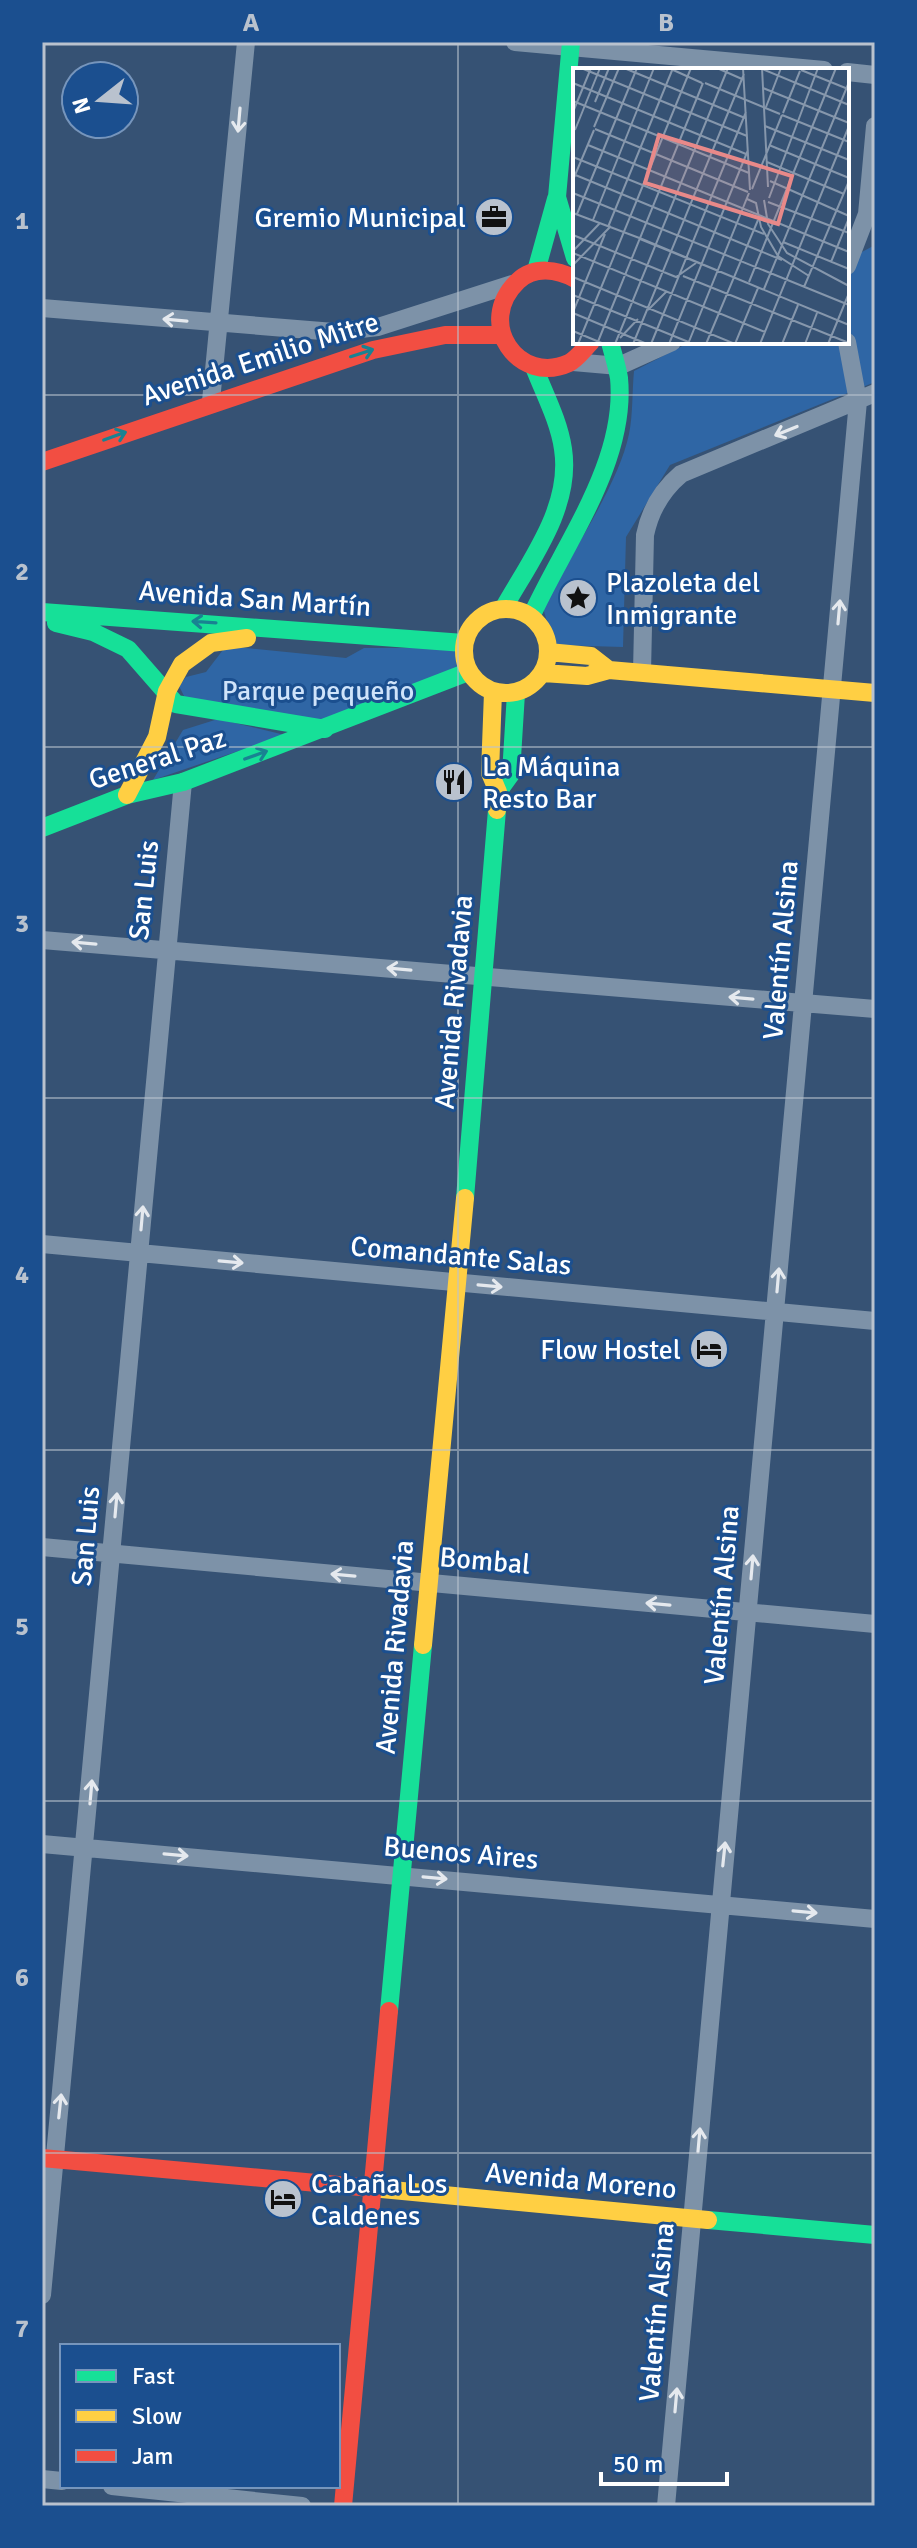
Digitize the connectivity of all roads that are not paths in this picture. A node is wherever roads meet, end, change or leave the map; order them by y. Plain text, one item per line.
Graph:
1 (246, 42) edge
2 (515, 42) edge
3 (571, 44) edge
4 (805, 68) edge
5 (849, 72) edge
6 (875, 75) edge
7 (875, 126) edge
8 (557, 197) junction
9 (875, 234) edge
10 (852, 250) edge
11 (573, 251) edge
12 (536, 271) junction
13 (573, 278) edge
14 (512, 284) junction
15 (42, 308) edge
16 (220, 324) junction
17 (500, 335) junction
18 (589, 344) edge
19 (611, 344) edge
20 (668, 344) edge
21 (848, 344) edge
22 (573, 362) junction
23 (619, 366) junction
24 (534, 367) junction
25 (866, 397) edge
26 (211, 401) junction
27 (42, 462) edge
28 (503, 609) junction
29 (42, 612) edge
30 (531, 617) junction
31 (42, 621) edge
32 (359, 634) junction
33 (464, 643) junction
34 (548, 652) junction
35 (609, 670) junction
36 (468, 672) junction
37 (642, 672) junction
38 (543, 673) junction
39 (832, 689) junction
40 (493, 692) junction
41 (516, 693) junction
42 (875, 693) edge
43 (165, 698) junction
44 (326, 729) junction
45 (183, 782) junction
46 (498, 792) junction
47 (127, 795) junction
48 (42, 828) edge
49 (42, 940) edge
50 (164, 950) junction
51 (485, 977) junction
52 (804, 1003) junction
53 (875, 1009) edge
54 (42, 1244) edge
55 (139, 1254) junction
56 (456, 1283) junction
57 (775, 1312) junction
58 (875, 1321) edge
59 (42, 1547) edge
60 (111, 1553) junction
61 (428, 1583) junction
62 (748, 1612) junction
63 (875, 1624) edge
64 (42, 1844) edge
65 (86, 1847) junction
66 (401, 1875) junction
67 (718, 1904) junction
68 (875, 1919) edge
69 (48, 2159) edge
70 (372, 2189) junction
71 (692, 2218) junction
72 (875, 2235) edge
73 (42, 2295) edge
74 (131, 2488) edge
75 (302, 2506) edge
76 (343, 2506) edge
77 (666, 2506) edge

1 -> 16 street
2 - 3 street
3 - 4 street
3 - 8 main road
5 - 6 street
7 - 10 street
8 - 11 main road
8 - 12 main road
9 - 10 street
12 - 13 main road
12 - 14 main road
14 - 16 street
14 - 17 main road
16 -> 15 street
16 - 26 street
17 - 24 main road
26 -> 17 main road, Avenida Emilio Mitre
18 - 22 main road
19 - 23 main road
20 - 23 street
21 - 25 street, Valentín Alsina
22 - 23 street
22 - 24 main road
23 - 30 main road
24 - 28 main road
25 -> 37 street
39 -> 25 street, Valentín Alsina
27 -> 26 main road, Avenida Emilio Mitre
28 - 30 main road
28 - 33 main road
32 -> 29 main road, Avenida San Martín
30 - 34 main road
31 - 43 main road, Avenida San Martín
32 - 33 main road, Avenida San Martín
32 - 43 main road
33 - 36 main road
34 - 35 main road
34 - 38 main road
35 - 37 main road
35 - 38 main road
36 - 40 main road
36 - 44 main road, General Paz
37 - 39 main road
38 - 41 main road
39 - 42 main road
39 - 52 street, Valentín Alsina
40 - 41 main road
40 - 46 main road, Avenida Rivadavia
41 - 46 main road, Avenida Rivadavia
43 - 44 main road
43 - 47 main road
45 -> 44 main road, General Paz
45 - 47 main road, General Paz
45 - 50 street, San Luis
46 - 51 main road, Avenida Rivadavia
47 - 48 main road, General Paz
50 -> 49 street
51 -> 50 street
55 -> 50 street, San Luis
52 -> 51 street
51 - 56 main road, Avenida Rivadavia
52 - 53 street
57 -> 52 street, Valentín Alsina
54 - 55 street, Comandante Salas
55 -> 56 street, Comandante Salas
60 -> 55 street, San Luis
56 -> 57 street, Comandante Salas
56 - 61 main road, Avenida Rivadavia
57 - 58 street, Comandante Salas
62 -> 57 street, Valentín Alsina
59 - 60 street, Bombal
61 -> 60 street, Bombal
65 -> 60 street, San Luis
62 -> 61 street, Bombal
61 - 66 main road, Avenida Rivadavia
62 - 63 street, Bombal
67 -> 62 street, Valentín Alsina
64 - 65 street, Buenos Aires
65 -> 66 street, Buenos Aires
69 -> 65 street, San Luis
66 -> 67 street, Buenos Aires
66 - 70 main road, Avenida Rivadavia
67 -> 68 street, Buenos Aires
71 -> 67 street, Valentín Alsina
69 - 70 main road, Avenida Moreno
69 - 73 street, San Luis
70 - 71 main road, Avenida Moreno
70 - 76 main road, Avenida Rivadavia
71 - 72 main road, Avenida Moreno
77 -> 71 street, Valentín Alsina
74 - 75 street

